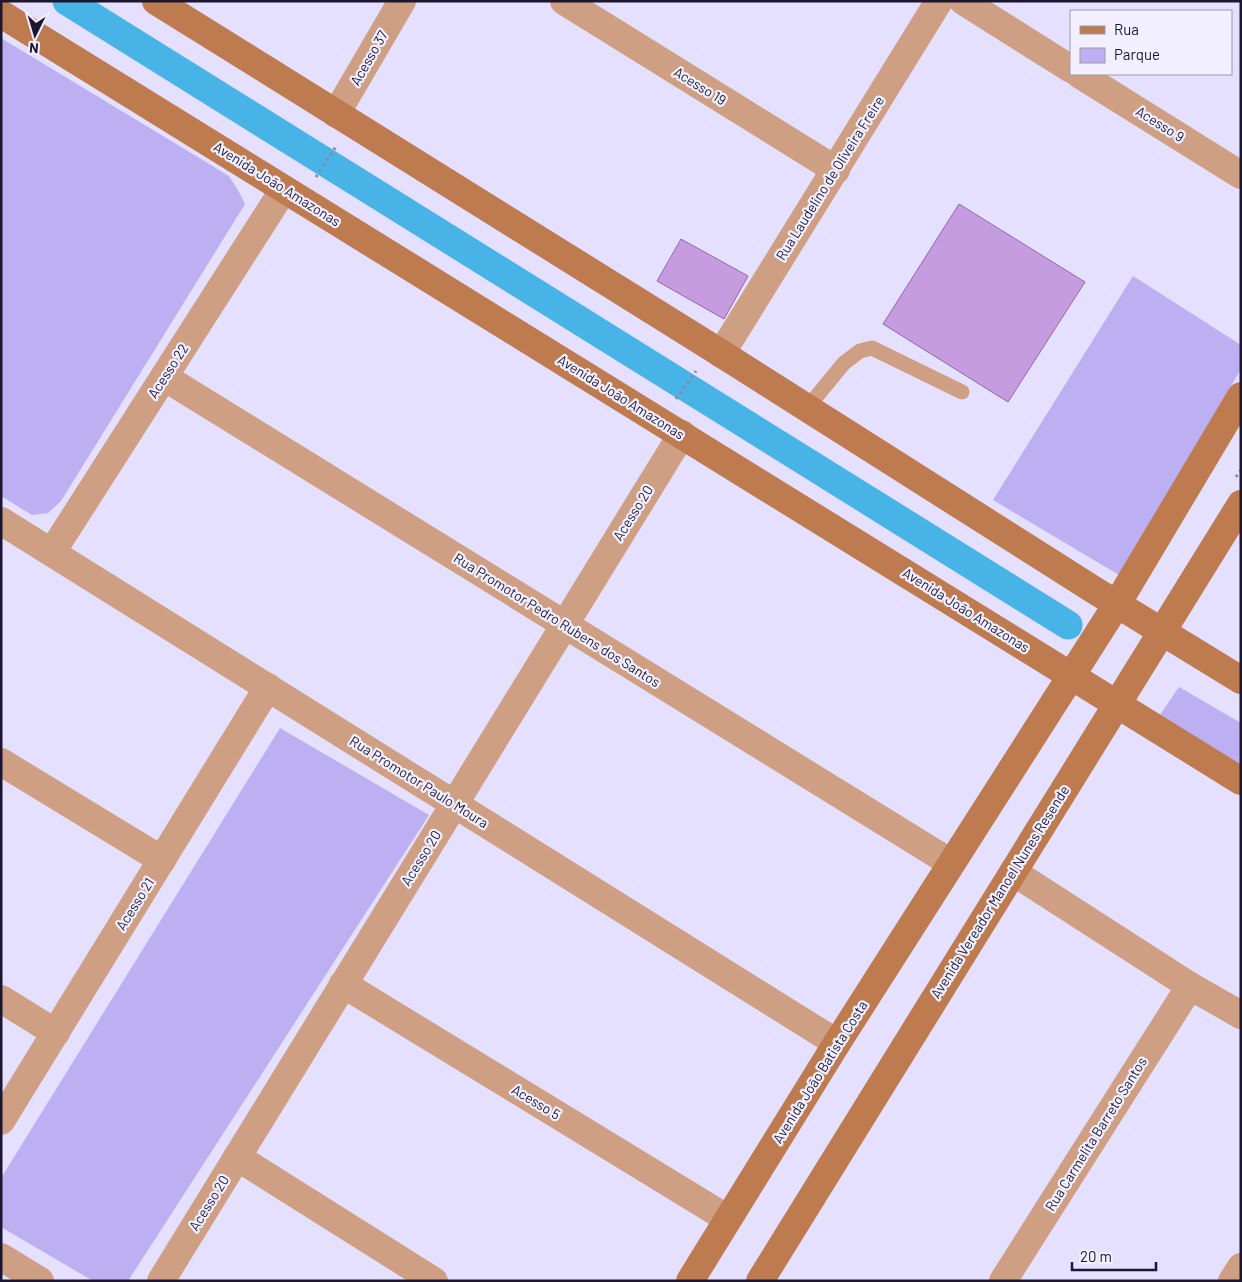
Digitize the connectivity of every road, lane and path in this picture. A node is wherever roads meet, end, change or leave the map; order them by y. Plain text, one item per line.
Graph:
1 (156, 1) edge
2 (402, 1) edge
3 (564, 1) edge
4 (939, 1) edge
5 (963, 1) edge
6 (1, 14) edge
7 (1070, 68) edge
8 (1081, 75) edge
9 (336, 114) junction
10 (339, 141) dead end
11 (836, 170) junction
12 (1241, 175) edge
13 (315, 178) dead end
14 (284, 189) junction
15 (710, 361) junction
16 (164, 377) junction
17 (962, 392) dead end
18 (1241, 396) edge
19 (674, 402) dead end
20 (807, 408) junction
21 (682, 434) junction
22 (1241, 504) edge
23 (1, 521) edge
24 (52, 552) junction
25 (1117, 604) junction
26 (564, 625) junction
27 (1163, 632) junction
28 (1071, 675) junction
29 (1241, 680) edge
30 (268, 687) junction
31 (1118, 704) junction
32 (1, 762) edge
33 (1241, 781) edge
34 (454, 804) junction
35 (162, 860) junction
36 (951, 864) junction
37 (1013, 872) junction
38 (343, 984) junction
39 (1190, 986) junction
40 (1, 999) edge
41 (1241, 1015) edge
42 (56, 1033) junction
43 (837, 1043) junction
44 (1, 1121) edge
45 (237, 1157) junction
46 (728, 1219) junction
47 (1, 1257) edge
48 (1241, 1267) edge
49 (40, 1281) edge
50 (161, 1281) edge
51 (434, 1281) edge
52 (690, 1281) edge
53 (760, 1281) edge
54 (1003, 1281) edge
55 (1232, 1281) edge

1 - 9 street
2 - 9 street, Acesso 37
3 - 11 street, Acesso 19
4 - 11 street, Rua Laudelino de Oliveira Freire
5 - 7 street
6 - 14 street, Avenida João Amazonas
8 - 12 street, Acesso 9
9 - 15 street
10 - 13 path
11 - 15 street, Rua Laudelino de Oliveira Freire
14 - 16 street, Acesso 22
14 - 21 street, Avenida João Amazonas
15 - 19 path
15 - 20 street
16 - 24 street, Acesso 22
16 - 26 street, Rua Promotor Pedro Rubens dos Santos
17 - 20 lane
18 - 25 street
20 - 25 street
21 - 26 street, Acesso 20
21 - 28 street, Avenida João Amazonas
22 - 27 street, Avenida Vereador Manoel Nunes Resende
23 - 24 street, Rua Promotor Paulo Moura
24 - 30 street, Rua Promotor Paulo Moura
25 - 27 street
25 - 28 street
26 - 34 street, Acesso 20
26 - 36 street, Rua Promotor Pedro Rubens dos Santos
27 - 29 street
27 - 31 street, Avenida Vereador Manoel Nunes Resende
28 - 31 street, Avenida João Amazonas
28 - 36 street
30 - 34 street, Rua Promotor Paulo Moura
30 - 35 street, Acesso 21
31 - 33 street, Avenida João Amazonas
31 - 37 street, Avenida Vereador Manoel Nunes Resende
32 - 35 street
34 - 38 street, Acesso 20
34 - 43 street, Rua Promotor Paulo Moura
35 - 42 street, Acesso 21
36 - 43 street, Avenida João Batista Costa
37 - 39 street
37 - 53 street, Avenida Vereador Manoel Nunes Resende
38 - 45 street, Acesso 20
38 - 46 street, Acesso 5
39 - 41 street
39 - 54 street, Rua Carmelita Barreto Santos
40 - 42 street
42 - 44 street, Acesso 21
43 - 46 street, Avenida João Batista Costa
45 - 50 street, Acesso 20
45 - 51 street
46 - 52 street, Avenida João Batista Costa
47 - 49 street
48 - 55 street

